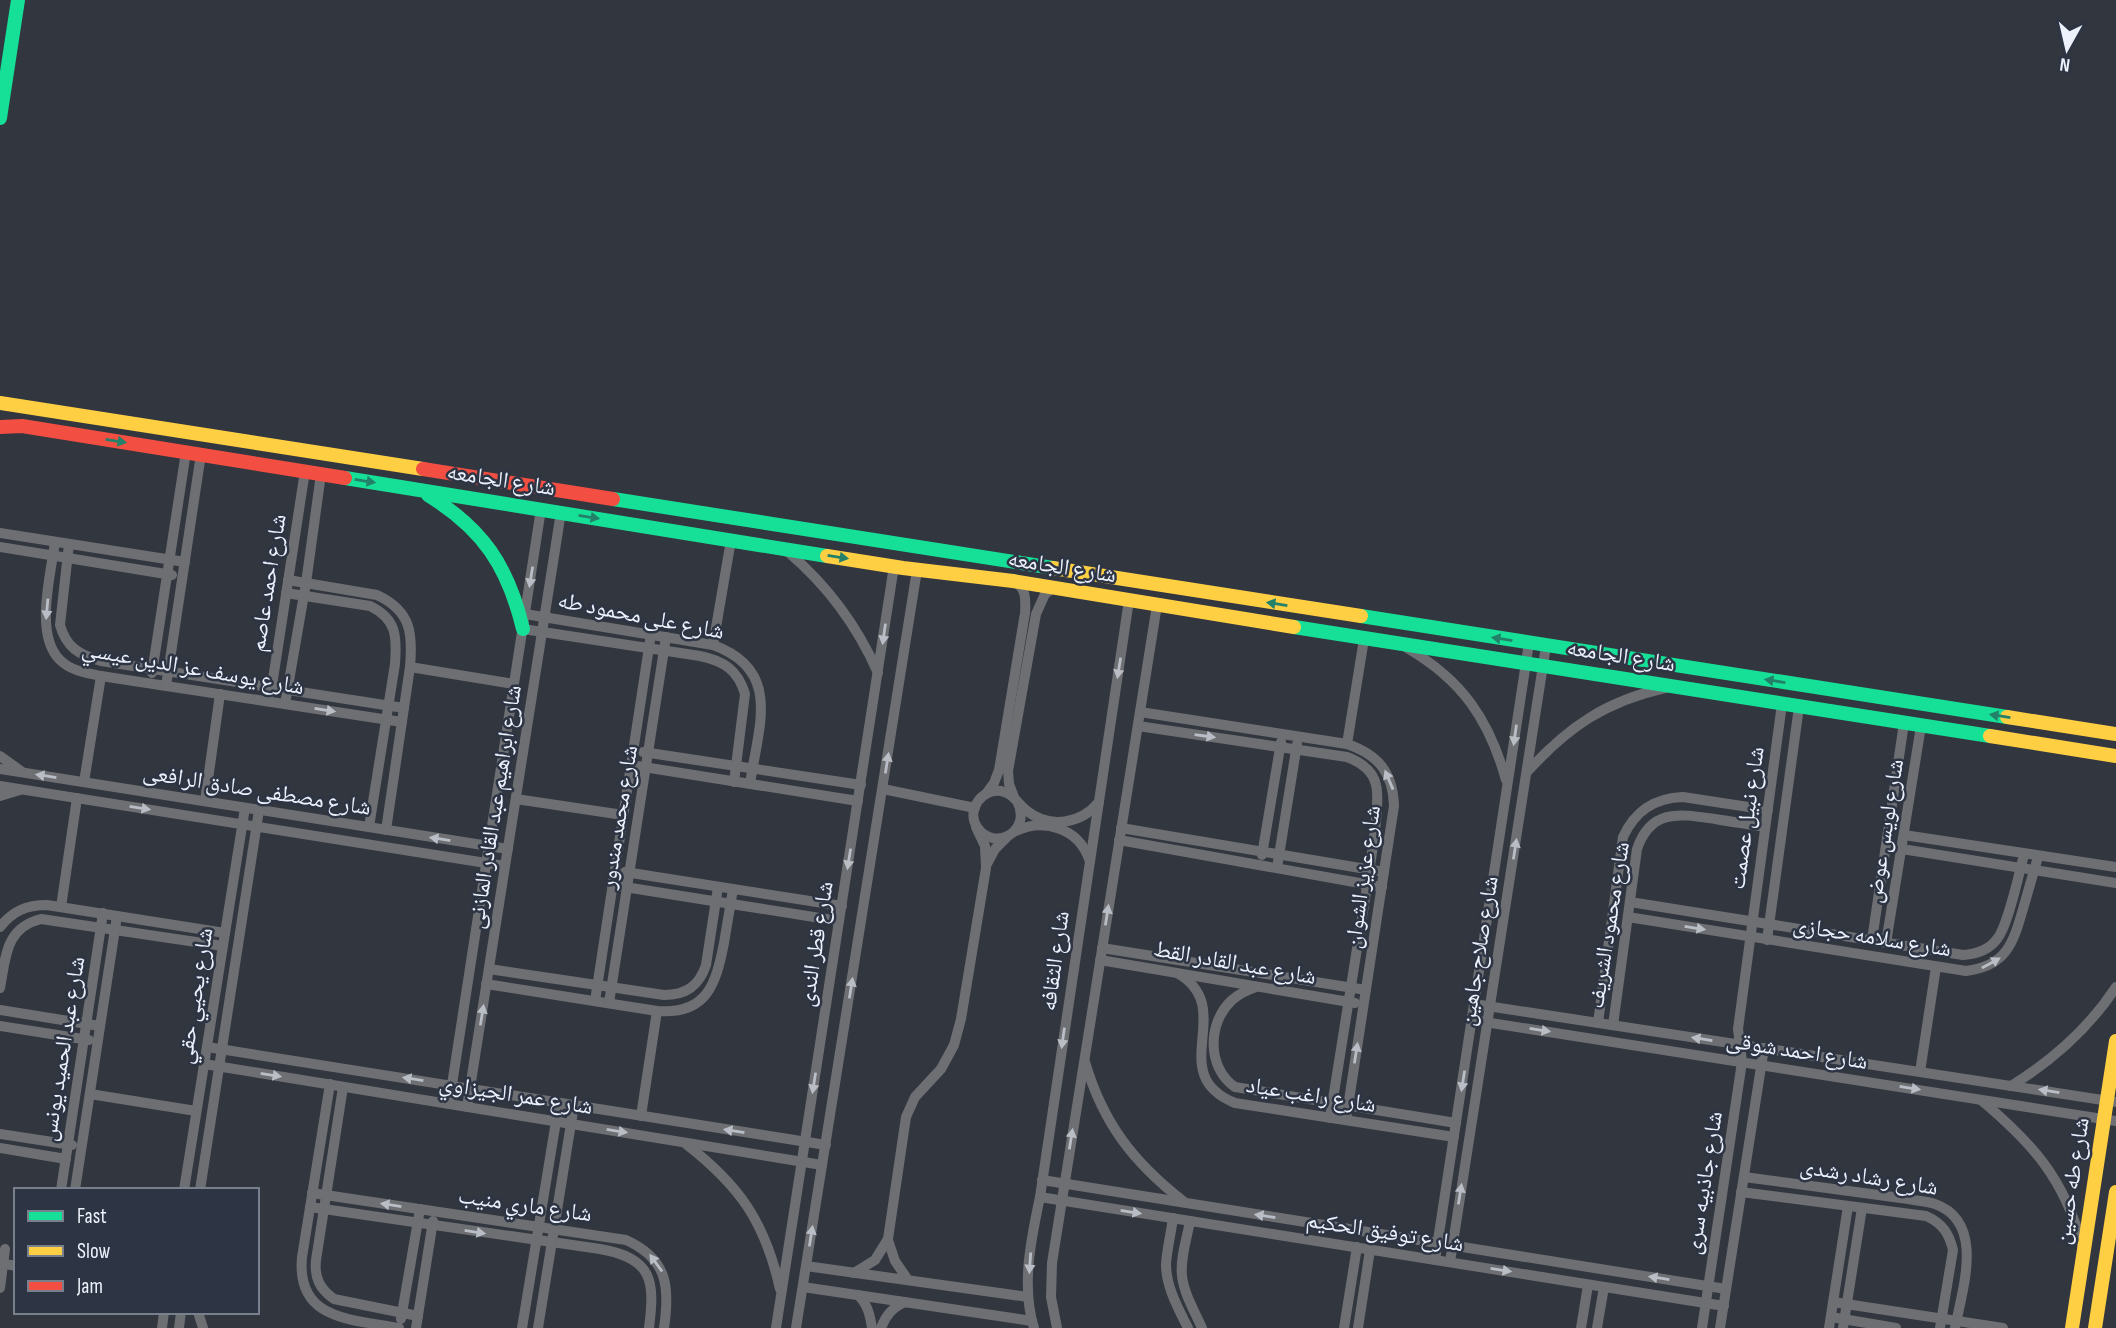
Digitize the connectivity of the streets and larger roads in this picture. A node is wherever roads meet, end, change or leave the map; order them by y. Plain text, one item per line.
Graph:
1 (18, 0) edge
2 (0, 118) edge
3 (0, 404) edge
4 (79, 417) junction
5 (0, 427) edge
6 (75, 434) junction
7 (194, 453) junction
8 (305, 471) junction
9 (321, 474) junction
10 (403, 487) junction
11 (541, 509) junction
12 (561, 513) junction
13 (0, 533) edge
14 (731, 540) junction
15 (55, 542) junction
16 (69, 544) junction
17 (0, 547) edge
18 (774, 547) junction
19 (54, 555) junction
20 (67, 558) junction
21 (170, 559) junction
22 (185, 562) junction
23 (1016, 563) junction
24 (894, 566) junction
25 (917, 570) junction
26 (168, 574) junction
27 (183, 576) junction
28 (288, 580) junction
29 (1013, 581) junction
30 (306, 583) junction
31 (1053, 588) junction
32 (286, 593) junction
33 (303, 596) junction
34 (1129, 600) junction
35 (1157, 605) junction
36 (545, 617) junction
37 (524, 622) junction
38 (542, 632) junction
39 (651, 634) junction
40 (666, 637) junction
41 (1364, 639) junction
42 (1530, 643) junction
43 (1400, 644) junction
44 (713, 645) junction
45 (1546, 646) junction
46 (649, 648) junction
47 (664, 651) junction
48 (1526, 664) junction
49 (410, 667) junction
50 (1543, 667) junction
51 (153, 669) junction
52 (168, 671) junction
53 (878, 674) junction
54 (101, 676) junction
55 (151, 684) junction
56 (514, 684) junction
57 (166, 686) junction
58 (271, 687) junction
59 (1671, 687) junction
60 (288, 690) junction
61 (220, 694) junction
62 (269, 702) junction
63 (285, 704) junction
64 (1782, 704) junction
65 (388, 705) junction
66 (1799, 707) junction
67 (404, 708) junction
68 (1139, 712) junction
69 (386, 719) junction
70 (2030, 721) junction
71 (402, 722) junction
72 (1904, 723) junction
73 (1138, 726) junction
74 (1921, 726) junction
75 (1282, 734) junction
76 (2116, 734) edge
77 (1298, 737) junction
78 (2026, 742) junction
79 (1347, 744) junction
80 (1280, 747) junction
81 (1296, 749) junction
82 (633, 750) junction
83 (648, 753) junction
84 (0, 756) edge
85 (2116, 756) edge
86 (631, 765) junction
87 (737, 766) junction
88 (646, 768) junction
89 (0, 769) edge
90 (752, 769) junction
91 (1527, 771) junction
92 (24, 773) junction
93 (85, 782) junction
94 (734, 782) junction
95 (750, 784) junction
96 (861, 785) junction
97 (1508, 785) junction
98 (0, 786) edge
99 (883, 789) junction
100 (22, 790) junction
101 (986, 794) junction
102 (0, 796) edge
103 (77, 798) junction
104 (516, 799) junction
105 (1016, 799) junction
106 (205, 801) junction
107 (1099, 801) junction
108 (858, 802) junction
109 (245, 808) junction
110 (975, 808) junction
111 (259, 810) junction
112 (1768, 810) junction
113 (623, 815) junction
114 (242, 824) junction
115 (256, 827) junction
116 (369, 827) junction
117 (976, 827) junction
118 (1765, 827) junction
119 (1121, 828) junction
120 (386, 830) junction
121 (1011, 834) junction
122 (1904, 835) junction
123 (1119, 840) junction
124 (489, 846) junction
125 (508, 849) junction
126 (1902, 849) junction
127 (1263, 852) junction
128 (1279, 855) junction
129 (2024, 855) junction
130 (2038, 856) junction
131 (1090, 861) junction
132 (486, 863) junction
133 (1261, 865) junction
134 (505, 866) junction
135 (2020, 867) junction
136 (2116, 867) edge
137 (986, 868) junction
138 (1277, 868) junction
139 (1370, 869) junction
140 (2034, 870) junction
141 (615, 871) junction
142 (1384, 872) junction
143 (629, 873) junction
144 (2116, 883) edge
145 (1367, 884) junction
146 (612, 885) junction
147 (718, 887) junction
148 (1382, 887) junction
149 (627, 888) junction
150 (733, 889) junction
151 (716, 902) junction
152 (1630, 902) junction
153 (730, 904) junction
154 (842, 906) junction
155 (61, 907) junction
156 (103, 913) junction
157 (117, 915) junction
158 (1628, 918) junction
159 (839, 921) junction
160 (1753, 922) junction
161 (1769, 924) junction
162 (0, 927) edge
163 (101, 927) junction
164 (115, 929) junction
165 (225, 933) junction
166 (1751, 937) junction
167 (1852, 937) junction
168 (1767, 940) junction
169 (1872, 940) junction
170 (1886, 943) junction
171 (223, 946) junction
172 (1102, 948) junction
173 (1850, 953) junction
174 (1100, 960) junction
175 (1936, 967) junction
176 (489, 969) junction
177 (1177, 973) junction
178 (486, 984) junction
179 (597, 985) junction
180 (611, 987) junction
181 (1256, 987) junction
182 (1352, 987) junction
183 (2116, 987) edge
184 (0, 988) edge
185 (1366, 990) junction
186 (594, 1001) junction
187 (1349, 1002) junction
188 (609, 1003) junction
189 (1364, 1004) junction
190 (1474, 1004) junction
191 (1490, 1007) junction
192 (0, 1010) edge
193 (657, 1011) junction
194 (1472, 1020) junction
195 (1488, 1022) junction
196 (1598, 1023) junction
197 (86, 1024) junction
198 (1613, 1025) junction
199 (0, 1026) edge
200 (100, 1026) junction
201 (84, 1040) junction
202 (2116, 1041) edge
203 (98, 1042) junction
204 (1740, 1045) junction
205 (207, 1046) junction
206 (1764, 1048) junction
207 (222, 1049) junction
208 (1084, 1057) junction
209 (1742, 1062) junction
210 (204, 1064) junction
211 (1761, 1065) junction
212 (219, 1067) junction
213 (1920, 1072) junction
214 (330, 1084) junction
215 (452, 1086) junction
216 (2011, 1086) junction
217 (343, 1087) junction
218 (470, 1089) junction
219 (90, 1094) junction
220 (1980, 1099) junction
221 (2111, 1101) edge
222 (559, 1103) junction
223 (449, 1104) junction
224 (1332, 1104) junction
225 (574, 1105) junction
226 (1348, 1106) junction
227 (467, 1107) junction
228 (196, 1111) junction
229 (641, 1116) junction
230 (1330, 1118) junction
231 (1346, 1120) junction
232 (2110, 1120) edge
233 (556, 1121) junction
234 (1457, 1123) junction
235 (571, 1124) junction
236 (0, 1134) edge
237 (1454, 1137) junction
238 (683, 1142) junction
239 (805, 1142) junction
240 (68, 1144) junction
241 (826, 1145) junction
242 (82, 1146) junction
243 (0, 1148) edge
244 (66, 1159) junction
245 (802, 1161) junction
246 (822, 1164) junction
247 (1744, 1177) junction
248 (1042, 1180) junction
249 (1064, 1184) junction
250 (61, 1188) edge
251 (75, 1188) edge
252 (184, 1188) edge
253 (200, 1188) edge
254 (1741, 1192) junction
255 (2116, 1192) edge
256 (312, 1193) junction
257 (326, 1195) junction
258 (1040, 1197) junction
259 (1908, 1199) junction
260 (1062, 1200) junction
261 (1186, 1203) junction
262 (1848, 1206) junction
263 (310, 1207) junction
264 (1862, 1208) junction
265 (324, 1209) junction
266 (420, 1209) junction
267 (435, 1212) junction
268 (1905, 1213) junction
269 (1173, 1218) junction
270 (1190, 1221) junction
271 (418, 1223) junction
272 (433, 1225) junction
273 (538, 1227) junction
274 (554, 1229) junction
275 (888, 1239) junction
276 (536, 1241) junction
277 (552, 1243) junction
278 (1438, 1243) junction
279 (1452, 1245) junction
280 (1356, 1247) junction
281 (7, 1249) edge
282 (1370, 1250) junction
283 (2084, 1251) junction
284 (1436, 1260) junction
285 (1450, 1262) junction
286 (2, 1263) edge
287 (806, 1266) junction
288 (854, 1272) junction
289 (908, 1280) junction
290 (1588, 1284) junction
291 (1708, 1286) junction
292 (803, 1287) junction
293 (1604, 1287) junction
294 (0, 1288) edge
295 (1726, 1289) junction
296 (858, 1295) junction
297 (781, 1296) junction
298 (1028, 1297) junction
299 (905, 1302) junction
300 (1833, 1302) junction
301 (1706, 1303) junction
302 (1847, 1304) junction
303 (1724, 1306) junction
304 (402, 1314) junction
305 (418, 1316) junction
306 (1830, 1323) edge
307 (1941, 1323) edge
308 (1033, 1324) edge
309 (1844, 1324) edge
310 (1956, 1324) edge
311 (399, 1328) edge
312 (416, 1328) edge
313 (522, 1328) edge
314 (538, 1328) edge
315 (649, 1328) edge
316 (664, 1328) edge
317 (776, 1328) edge
318 (796, 1328) edge
319 (872, 1328) edge
320 (881, 1328) edge
321 (1057, 1328) edge
322 (1188, 1328) edge
323 (1202, 1328) edge
324 (1344, 1328) edge
325 (1358, 1328) edge
326 (1581, 1328) edge
327 (1597, 1328) edge
328 (1702, 1328) edge
329 (1720, 1328) edge
330 (1895, 1328) edge
331 (2003, 1328) edge
332 (2072, 1328) edge
333 (2095, 1328) edge

1 - 2 street
3 - 4 street, شارع الجامعه
4 - 6 street
4 - 23 street, شارع الجامعه
5 - 6 street, شارع الجامعه
6 -> 7 street, شارع الجامعه
7 - 8 street, شارع الجامعه
7 - 21 street
7 - 22 street
8 - 9 street, شارع الجامعه
8 - 28 street, شارع احمد عاصم
9 -> 10 street, شارع الجامعه
9 - 30 street, شارع احمد عاصم
10 - 11 street, شارع الجامعه
10 - 37 street
11 - 12 street, شارع الجامعه
11 -> 37 street, شارع ابراهيم عبد القادر المازنى
12 -> 14 street, شارع الجامعه
12 - 36 street, شارع ابراهيم عبد القادر المازنى
13 - 15 street
14 - 18 street, شارع الجامعه
14 - 44 street
15 - 16 street
15 - 19 street, شارع يوسف عز الدين عيسي
16 - 20 street, شارع يوسف عز الدين عيسي
16 - 21 street
17 - 19 street
18 -> 24 street, شارع الجامعه
18 - 53 street
19 - 20 street
19 -> 54 street, شارع يوسف عز الدين عيسي
20 - 26 street
20 - 51 street, شارع يوسف عز الدين عيسي
21 - 22 street
21 - 26 street
22 - 27 street
23 - 29 street
42 -> 23 street, شارع الجامعه
24 - 25 street, شارع الجامعه
24 -> 53 street, شارع قطر الندى
25 - 29 street, شارع الجامعه
99 -> 25 street, شارع قطر الندى
26 - 27 street
26 - 51 street
27 - 52 street
28 - 30 street
28 - 32 street, شارع احمد عاصم
29 - 31 street, شارع الجامعه
29 - 101 street
30 - 33 street, شارع احمد عاصم
30 - 49 street
31 - 34 street, شارع الجامعه
31 - 105 street
32 - 33 street
32 - 58 street, شارع احمد عاصم
33 - 60 street, شارع احمد عاصم
33 - 65 street
34 - 35 street, شارع الجامعه
34 -> 107 street, شارع الثقافه
35 - 41 street, شارع الجامعه
35 - 68 street, شارع الثقافه
36 - 37 street, شارع على محمود طه
36 - 38 street, شارع ابراهيم عبد القادر المازنى
36 - 39 street, شارع على محمود طه
37 - 38 street, شارع على محمود طه
37 - 56 street, شارع ابراهيم عبد القادر المازنى
38 - 46 street, شارع على محمود طه
38 - 104 street, شارع ابراهيم عبد القادر المازنى
39 - 40 street, شارع على محمود طه
39 - 46 street, شارع محمد مندور
40 - 44 street, شارع على محمود طه
40 - 47 street, شارع محمد مندور
41 - 43 street, شارع الجامعه
41 - 79 street
42 - 45 street, شارع الجامعه
42 - 48 street, شارع صلاح جاهين
43 - 48 street, شارع الجامعه
43 - 97 street
44 - 90 street, شارع على محمود طه
45 - 50 street, شارع صلاح جاهين
70 -> 45 street, شارع الجامعه
46 - 47 street, شارع على محمود طه
46 - 82 street, شارع محمد مندور
47 - 83 street, شارع محمد مندور
47 - 87 street, شارع على محمود طه
48 - 50 street, شارع الجامعه
48 -> 97 street, شارع صلاح جاهين
49 - 56 street
49 - 67 street
50 - 59 street, شارع الجامعه
50 - 91 street, شارع صلاح جاهين
51 - 52 street, شارع يوسف عز الدين عيسي
51 - 55 street
52 - 57 street
52 - 58 street, شارع يوسف عز الدين عيسي
53 - 96 street, شارع قطر الندى
54 - 55 street, شارع يوسف عز الدين عيسي
54 - 93 street
55 - 57 street, شارع يوسف عز الدين عيسي
56 - 124 street, شارع ابراهيم عبد القادر المازنى
57 - 61 street, شارع يوسف عز الدين عيسي
58 - 60 street, شارع يوسف عز الدين عيسي
58 - 62 street, شارع احمد عاصم
59 - 64 street, شارع الجامعه
59 - 91 street
60 - 63 street, شارع احمد عاصم
60 - 65 street, شارع يوسف عز الدين عيسي
61 - 62 street, شارع يوسف عز الدين عيسي
61 - 106 street
62 - 63 street, شارع يوسف عز الدين عيسي
63 -> 69 street, شارع يوسف عز الدين عيسي
64 - 66 street, شارع الجامعه
64 - 112 street, شارع نبيل عصمت
65 - 67 street, شارع يوسف عز الدين عيسي
65 - 69 street
66 - 72 street, شارع الجامعه
66 - 161 street, شارع نبيل عصمت
67 - 71 street
68 - 73 street, شارع الثقافه
68 - 75 street, شارع عزيز الشوان
69 - 71 street, شارع يوسف عز الدين عيسي
69 - 116 street
70 - 76 street, شارع الجامعه
70 - 78 street
71 - 120 street
72 - 74 street, شارع الجامعه
72 - 169 street, شارع لويس عوض
73 -> 80 street, شارع عزيز الشوان
73 - 119 street, شارع الثقافه
74 - 78 street, شارع الجامعه
74 - 122 street, شارع لويس عوض
75 - 77 street, شارع عزيز الشوان
75 - 80 street
77 - 79 street, شارع عزيز الشوان
77 - 81 street
78 - 85 street, شارع الجامعه
142 -> 79 street, شارع عزيز الشوان
80 - 81 street, شارع عزيز الشوان
80 - 127 street
81 - 128 street
81 - 139 street, شارع عزيز الشوان
82 - 83 street
82 - 86 street, شارع محمد مندور
83 - 87 street
83 - 88 street, شارع محمد مندور
84 - 92 street
86 - 88 street
86 - 113 street, شارع محمد مندور
87 - 90 street
87 - 94 street, شارع على محمود طه
88 - 94 street
88 - 143 street, شارع محمد مندور
89 - 92 street, شارع مصطفى صادق الرافعى
90 - 95 street, شارع على محمود طه
90 - 96 street
191 -> 91 street, شارع صلاح جاهين
93 -> 92 street, شارع مصطفى صادق الرافعى
93 - 106 street, شارع مصطفى صادق الرافعى
94 - 95 street
95 - 108 street
96 - 108 street, شارع قطر الندى
97 - 190 street, شارع صلاح جاهين
98 - 100 street, شارع مصطفى صادق الرافعى
99 - 110 street
241 -> 99 street, شارع قطر الندى
100 - 102 street
100 - 103 street, شارع مصطفى صادق الرافعى
101 - 105 street
101 - 110 street
103 -> 114 street, شارع مصطفى صادق الرافعى
103 - 155 street
104 - 113 street
104 - 125 street, شارع ابراهيم عبد القادر المازنى
105 - 107 street
105 - 121 street
106 - 109 street, شارع مصطفى صادق الرافعى
107 - 131 street, شارع الثقافه
108 -> 154 street, شارع قطر الندى
109 - 111 street, شارع مصطفى صادق الرافعى
109 - 114 street, شارع يحيي حقي
110 - 117 street
111 - 115 street, شارع يحيي حقي
111 - 116 street, شارع مصطفى صادق الرافعى
112 - 118 street, شارع نبيل عصمت
112 - 196 street, شارع محمود الشريف
113 - 141 street, شارع محمد مندور
114 - 115 street, شارع مصطفى صادق الرافعى
114 - 165 street, شارع يحيي حقي
115 - 132 street, شارع مصطفى صادق الرافعى
115 - 207 street, شارع يحيي حقي
116 - 120 street, شارع مصطفى صادق الرافعى
117 - 121 street
117 - 137 street
118 - 152 street, شارع محمود الشريف
118 - 160 street, شارع نبيل عصمت
119 - 123 street, شارع الثقافه
119 - 127 street
124 -> 120 street, شارع مصطفى صادق الرافعى
121 - 131 street
121 - 137 street
122 - 126 street, شارع لويس عوض
122 - 129 street
123 - 133 street
172 -> 123 street, شارع الثقافه
124 - 125 street, شارع مصطفى صادق الرافعى
124 - 132 street, شارع ابراهيم عبد القادر المازنى
125 - 134 street, شارع ابراهيم عبد القادر المازنى
126 - 135 street
126 - 170 street, شارع لويس عوض
127 - 128 street
127 - 133 street
128 - 138 street
128 - 139 street
129 - 130 street
129 - 135 street, شارع سلامه حجازى
130 - 136 street
130 - 140 street, شارع سلامه حجازى
131 -> 248 street, شارع الثقافه
132 - 134 street, شارع مصطفى صادق الرافعى
132 - 215 street, شارع ابراهيم عبد القادر المازنى
133 - 138 street
134 - 176 street, شارع ابراهيم عبد القادر المازنى
135 - 140 street
135 - 170 street, شارع سلامه حجازى
137 - 275 street
138 - 145 street
139 - 142 street
139 - 145 street, شارع عزيز الشوان
140 - 144 street
175 -> 140 street, شارع سلامه حجازى
141 - 143 street
141 - 146 street, شارع محمد مندور
142 - 148 street, شارع عزيز الشوان
143 - 147 street
143 - 149 street, شارع محمد مندور
145 - 148 street
145 - 182 street, شارع عزيز الشوان
146 - 149 street
146 - 179 street, شارع محمد مندور
147 - 150 street
147 - 151 street
148 - 185 street, شارع عزيز الشوان
149 - 151 street
149 - 180 street, شارع محمد مندور
150 - 153 street
150 - 154 street
151 - 153 street
151 - 180 street
152 - 158 street, شارع محمود الشريف
152 - 160 street, شارع سلامه حجازى
153 - 159 street
153 - 193 street
154 - 159 street, شارع قطر الندى
155 - 156 street
155 - 162 street
156 - 157 street
156 - 163 street, شارع عبد الحميد يونس
157 - 164 street, شارع عبد الحميد يونس
157 - 165 street
158 -> 166 street, شارع سلامه حجازى
158 - 198 street, شارع محمود الشريف
159 -> 239 street, شارع قطر الندى
160 - 161 street, شارع سلامه حجازى
160 - 166 street, شارع نبيل عصمت
161 - 167 street, شارع سلامه حجازى
161 - 168 street, شارع نبيل عصمت
163 - 164 street
163 - 184 street
163 - 197 street, شارع عبد الحميد يونس
164 - 171 street
164 - 200 street, شارع عبد الحميد يونس
165 - 171 street, شارع يحيي حقي
166 - 168 street, شارع سلامه حجازى
166 - 204 street, شارع نبيل عصمت
167 - 169 street, شارع سلامه حجازى
167 - 173 street
168 - 173 street, شارع سلامه حجازى
169 - 170 street, شارع سلامه حجازى
171 - 205 street, شارع يحيي حقي
172 - 174 street, شارع الثقافه
172 - 182 street, شارع عبد القادر القط
173 - 175 street, شارع سلامه حجازى
174 - 177 street, شارع عبد القادر القط
174 - 208 street, شارع الثقافه
175 - 213 street
176 - 178 street, شارع ابراهيم عبد القادر المازنى
176 - 179 street
177 - 181 street, شارع عبد القادر القط
177 - 230 street, شارع راغب عياد
178 - 186 street
218 -> 178 street, شارع ابراهيم عبد القادر المازنى
179 - 180 street
179 - 186 street, شارع محمد مندور
180 - 188 street, شارع محمد مندور
181 - 187 street, شارع عبد القادر القط
181 - 224 street, شارع راغب عياد
182 - 185 street, شارع عبد القادر القط
182 - 187 street, شارع عزيز الشوان
183 - 216 street
185 - 189 street, شارع عزيز الشوان
186 - 188 street
187 - 189 street, شارع عبد القادر القط
187 - 224 street, شارع عزيز الشوان
188 - 193 street
226 -> 189 street, شارع عزيز الشوان
190 - 191 street, شارع احمد شوقى
190 - 194 street, شارع صلاح جاهين
191 - 195 street, شارع صلاح جاهين
191 - 196 street, شارع احمد شوقى
192 - 197 street
193 - 229 street
194 - 195 street, شارع احمد شوقى
194 -> 234 street, شارع صلاح جاهين
195 -> 209 street, شارع احمد شوقى
279 -> 195 street, شارع صلاح جاهين
196 - 198 street, شارع احمد شوقى
197 - 200 street
197 - 201 street, شارع عبد الحميد يونس
204 -> 198 street, شارع احمد شوقى
199 - 201 street
200 - 203 street, شارع عبد الحميد يونس
201 - 203 street
201 - 240 street, شارع عبد الحميد يونس
202 - 221 street, شارع طه حسين
203 - 219 street, شارع عبد الحميد يونس
204 - 206 street, شارع احمد شوقى
204 - 209 street, شارع جاذبيه سرى
205 - 207 street, شارع عمر الجيزاوي
205 - 210 street, شارع يحيي حقي
206 - 211 street, شارع جاذبيه سرى
206 - 213 street, شارع احمد شوقى
207 - 212 street, شارع يحيي حقي
215 -> 207 street, شارع عمر الجيزاوي
249 -> 208 street, شارع الثقافه
208 - 261 street
209 - 211 street, شارع احمد شوقى
209 - 291 street, شارع جاذبيه سرى
210 - 212 street, شارع عمر الجيزاوي
210 - 228 street, شارع يحيي حقي
211 -> 220 street, شارع احمد شوقى
211 - 247 street, شارع جاذبيه سرى
212 -> 214 street, شارع عمر الجيزاوي
212 - 253 street, شارع يحيي حقي
213 - 216 street, شارع احمد شوقى
214 - 217 street, شارع عمر الجيزاوي
214 - 256 street
215 - 218 street, شارع عمر الجيزاوي
215 - 223 street, شارع ابراهيم عبد القادر المازنى
221 -> 216 street, شارع احمد شوقى
217 - 223 street, شارع عمر الجيزاوي
217 - 257 street
218 - 222 street, شارع عمر الجيزاوي
218 - 227 street, شارع ابراهيم عبد القادر المازنى
219 - 228 street
219 - 242 street, شارع عبد الحميد يونس
220 - 232 street, شارع احمد شوقى
220 - 283 street
221 - 232 street, شارع طه حسين
222 - 225 street, شارع عمر الجيزاوي
222 - 233 street
223 - 227 street, شارع عمر الجيزاوي
224 - 226 street, شارع راغب عياد
224 - 230 street, شارع عزيز الشوان
225 - 229 street, شارع عمر الجيزاوي
225 - 235 street
226 - 231 street, شارع عزيز الشوان
226 - 234 street, شارع راغب عياد
227 - 233 street, شارع عمر الجيزاوي
228 - 252 street, شارع يحيي حقي
239 -> 229 street, شارع عمر الجيزاوي
230 - 231 street, شارع راغب عياد
231 - 237 street, شارع راغب عياد
232 - 283 street, شارع طه حسين
233 - 235 street, شارع عمر الجيزاوي
233 - 273 street
234 - 237 street, شارع صلاح جاهين
235 -> 238 street, شارع عمر الجيزاوي
235 - 274 street
236 - 240 street
237 - 278 street, شارع صلاح جاهين
238 - 245 street, شارع عمر الجيزاوي
238 - 297 street
239 - 241 street, شارع عمر الجيزاوي
239 - 245 street, شارع قطر الندى
240 - 242 street
240 - 244 street, شارع عبد الحميد يونس
241 - 246 street, شارع قطر الندى
242 - 251 street, شارع عبد الحميد يونس
243 - 244 street
244 - 250 street, شارع عبد الحميد يونس
245 - 246 street, شارع عمر الجيزاوي
245 - 297 street, شارع قطر الندى
287 -> 246 street, شارع قطر الندى
247 - 254 street, شارع جاذبيه سرى
247 - 259 street, شارع رشاد رشدى
248 - 249 street, شارع توفيق الحكيم
248 - 258 street, شارع الثقافه
249 - 260 street, شارع الثقافه
249 - 261 street, شارع توفيق الحكيم
254 - 262 street, شارع رشاد رشدى
254 - 295 street, شارع جاذبيه سرى
255 - 333 street, شارع طه حسين
256 - 257 street, شارع ماري منيب
256 - 263 street
257 - 265 street
266 -> 257 street, شارع ماري منيب
258 - 260 street, شارع توفيق الحكيم
258 -> 298 street, شارع الثقافه
259 - 268 street
259 - 310 street, شارع رشاد رشدى
260 -> 269 street, شارع توفيق الحكيم
260 - 321 street, شارع الثقافه
278 -> 261 street, شارع توفيق الحكيم
262 - 264 street, شارع رشاد رشدى
262 - 300 street
263 - 265 street, شارع ماري منيب
263 - 311 street
264 - 268 street, شارع رشاد رشدى
264 - 302 street
265 - 271 street, شارع ماري منيب
265 - 304 street
266 - 267 street, شارع ماري منيب
266 - 271 street
267 - 272 street
267 - 273 street, شارع ماري منيب
268 - 307 street, شارع رشاد رشدى
269 - 270 street, شارع توفيق الحكيم
269 - 322 street
270 - 280 street, شارع توفيق الحكيم
270 - 323 street
271 - 272 street, شارع ماري منيب
271 - 304 street
272 -> 276 street, شارع ماري منيب
272 - 305 street
273 - 274 street, شارع ماري منيب
273 - 276 street
274 - 277 street
316 -> 274 street, شارع ماري منيب
275 - 288 street
275 - 289 street
276 - 277 street, شارع ماري منيب
276 - 313 street
277 - 314 street
277 - 315 street, شارع ماري منيب
278 - 279 street, شارع توفيق الحكيم
278 - 284 street, شارع صلاح جاهين
279 - 285 street, شارع صلاح جاهين
291 -> 279 street, شارع توفيق الحكيم
280 - 282 street, شارع توفيق الحكيم
280 - 324 street
281 - 286 street
282 - 284 street, شارع توفيق الحكيم
282 - 325 street
283 - 332 street, شارع طه حسين
284 - 285 street, شارع توفيق الحكيم
285 -> 290 street, شارع توفيق الحكيم
286 - 294 street
287 - 288 street
287 - 292 street, شارع قطر الندى
288 - 289 street
289 - 298 street
290 - 293 street, شارع توفيق الحكيم
290 - 326 street
291 - 295 street, شارع توفيق الحكيم
291 - 301 street, شارع جاذبيه سرى
292 - 296 street
292 - 318 street, شارع قطر الندى
293 - 301 street, شارع توفيق الحكيم
293 - 327 street
295 - 303 street, شارع جاذبيه سرى
296 - 299 street
296 - 319 street
297 - 317 street, شارع قطر الندى
298 - 308 street, شارع الثقافه
299 - 308 street
299 - 320 street
300 - 302 street
300 - 306 street
301 - 303 street, شارع توفيق الحكيم
301 - 328 street, شارع جاذبيه سرى
302 - 307 street
302 - 309 street
303 - 329 street, شارع جاذبيه سرى
304 - 305 street
304 - 311 street
305 - 312 street
306 - 309 street
307 - 310 street
309 - 330 street
310 - 331 street

